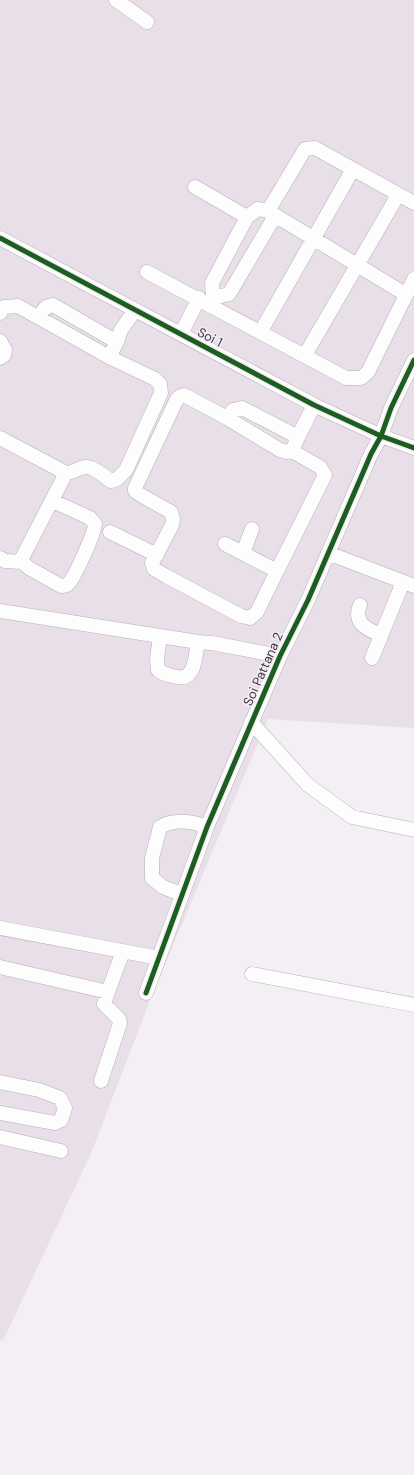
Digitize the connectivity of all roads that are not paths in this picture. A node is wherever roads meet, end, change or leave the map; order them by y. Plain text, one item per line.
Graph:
1 (116, 0) edge
2 (147, 22) dead end
3 (353, 169) junction
4 (195, 187) dead end
5 (398, 195) junction
6 (414, 203) edge
7 (271, 214) junction
8 (247, 217) junction
9 (0, 238) edge
10 (313, 238) junction
11 (357, 265) junction
12 (146, 272) dead end
13 (414, 279) edge
14 (405, 294) junction
15 (207, 300) junction
16 (135, 310) junction
17 (0, 313) edge
18 (38, 317) junction
19 (261, 331) junction
20 (181, 334) junction
21 (0, 341) edge
22 (117, 342) junction
23 (305, 355) junction
24 (109, 357) junction
25 (0, 358) edge
26 (414, 360) edge
27 (314, 405) junction
28 (227, 418) junction
29 (381, 436) junction
30 (298, 437) junction
31 (0, 438) edge
32 (414, 448) edge
33 (292, 451) junction
34 (66, 473) junction
35 (53, 501) junction
36 (252, 529) dead end
37 (110, 532) dead end
38 (225, 544) dead end
39 (243, 553) junction
40 (328, 553) junction
41 (157, 555) junction
42 (2, 562) edge
43 (22, 562) junction
44 (277, 571) junction
45 (408, 584) edge
46 (360, 605) dead end
47 (0, 611) edge
48 (381, 635) junction
49 (158, 647) junction
50 (196, 651) junction
51 (280, 656) junction
52 (372, 658) dead end
53 (251, 722) junction
54 (207, 827) junction
55 (414, 830) edge
56 (181, 894) junction
57 (0, 928) edge
58 (123, 951) junction
59 (149, 956) junction
60 (0, 967) edge
61 (252, 974) dead end
62 (108, 992) junction
63 (146, 993) dead end
64 (414, 1005) edge
65 (101, 1081) dead end
66 (0, 1082) edge
67 (0, 1113) edge
68 (0, 1137) edge
69 (61, 1151) dead end

1 - 2 street
3 - 5 street
3 - 7 street
3 - 10 street
4 - 8 street
5 - 6 street
5 - 11 street
7 - 8 street
7 - 10 street
7 - 15 street
8 - 15 street
9 - 16 street, Soi 1
10 - 11 street
10 - 19 street
11 - 14 street
11 - 23 street
12 - 15 street
13 - 14 street
14 - 23 street
15 - 19 street
15 - 20 street
16 - 20 street, Soi 1
16 - 22 street
17 - 18 street
18 - 22 street
18 - 24 street
19 - 23 street
20 - 27 street, Soi 1
21 - 25 street
22 - 24 street
24 - 34 street
26 - 29 street, Soi Pattana 2
27 - 29 street, Soi 1
27 - 30 street
28 - 30 street
28 - 33 street
28 - 41 street
29 - 32 street, Soi 1
29 - 40 street, Soi Pattana 2
30 - 33 street
31 - 34 street
33 - 44 street
34 - 35 street
35 - 43 street
35 - 43 street
36 - 39 street
37 - 41 street
38 - 39 street
39 - 44 street
40 - 45 street
40 - 51 street, Soi Pattana 2
41 - 44 street
42 - 43 street
45 - 48 street
46 - 48 street
47 - 49 street
48 - 52 street
49 - 50 street
49 - 50 street
50 - 51 street
51 - 53 street, Soi Pattana 2
53 - 54 street, Soi Pattana 2
53 - 55 street
54 - 56 street, Soi Pattana 2
54 - 56 street
56 - 59 street, Soi Pattana 2
57 - 58 street
58 - 59 street
58 - 62 street
59 - 63 street, Soi Pattana 2
60 - 62 street
61 - 64 street
62 - 65 street
66 - 67 street
68 - 69 street

